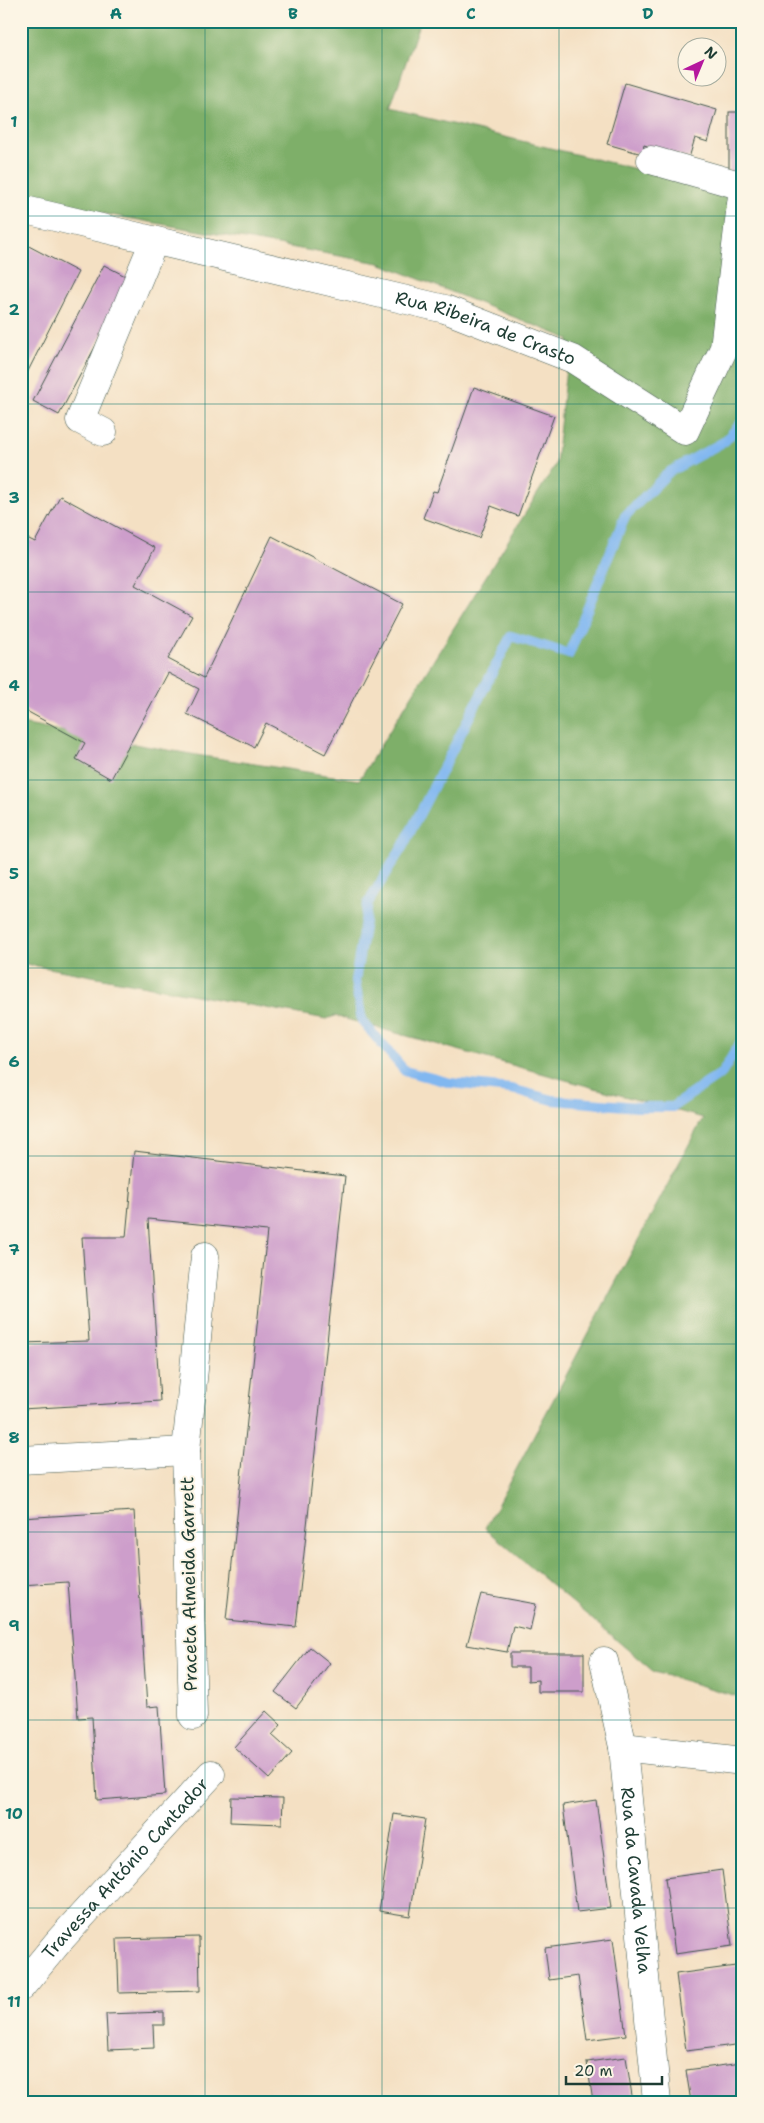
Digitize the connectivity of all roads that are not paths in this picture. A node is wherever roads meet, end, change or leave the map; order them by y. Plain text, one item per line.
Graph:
1 (651, 160) dead end
2 (743, 186) edge
3 (21, 209) edge
4 (154, 241) junction
5 (103, 432) dead end
6 (205, 1256) dead end
7 (186, 1451) junction
8 (21, 1460) edge
9 (604, 1661) dead end
10 (193, 1716) dead end
11 (623, 1747) junction
12 (743, 1760) edge
13 (212, 1774) dead end
14 (21, 1987) edge
15 (657, 2102) edge

1 - 2 street, Rua Ribeira de Crasto
2 - 4 street, Rua Ribeira de Crasto
3 - 4 street, Rua Ribeira de Crasto
4 - 5 street
6 - 7 street, Praceta Almeida Garrett
7 - 8 street, Praceta Almeida Garrett
7 - 10 street, Praceta Almeida Garrett
9 - 11 street, Rua da Cavada Velha
11 - 12 street
11 - 15 street, Rua da Cavada Velha
13 - 14 street, Travessa António Cantador

